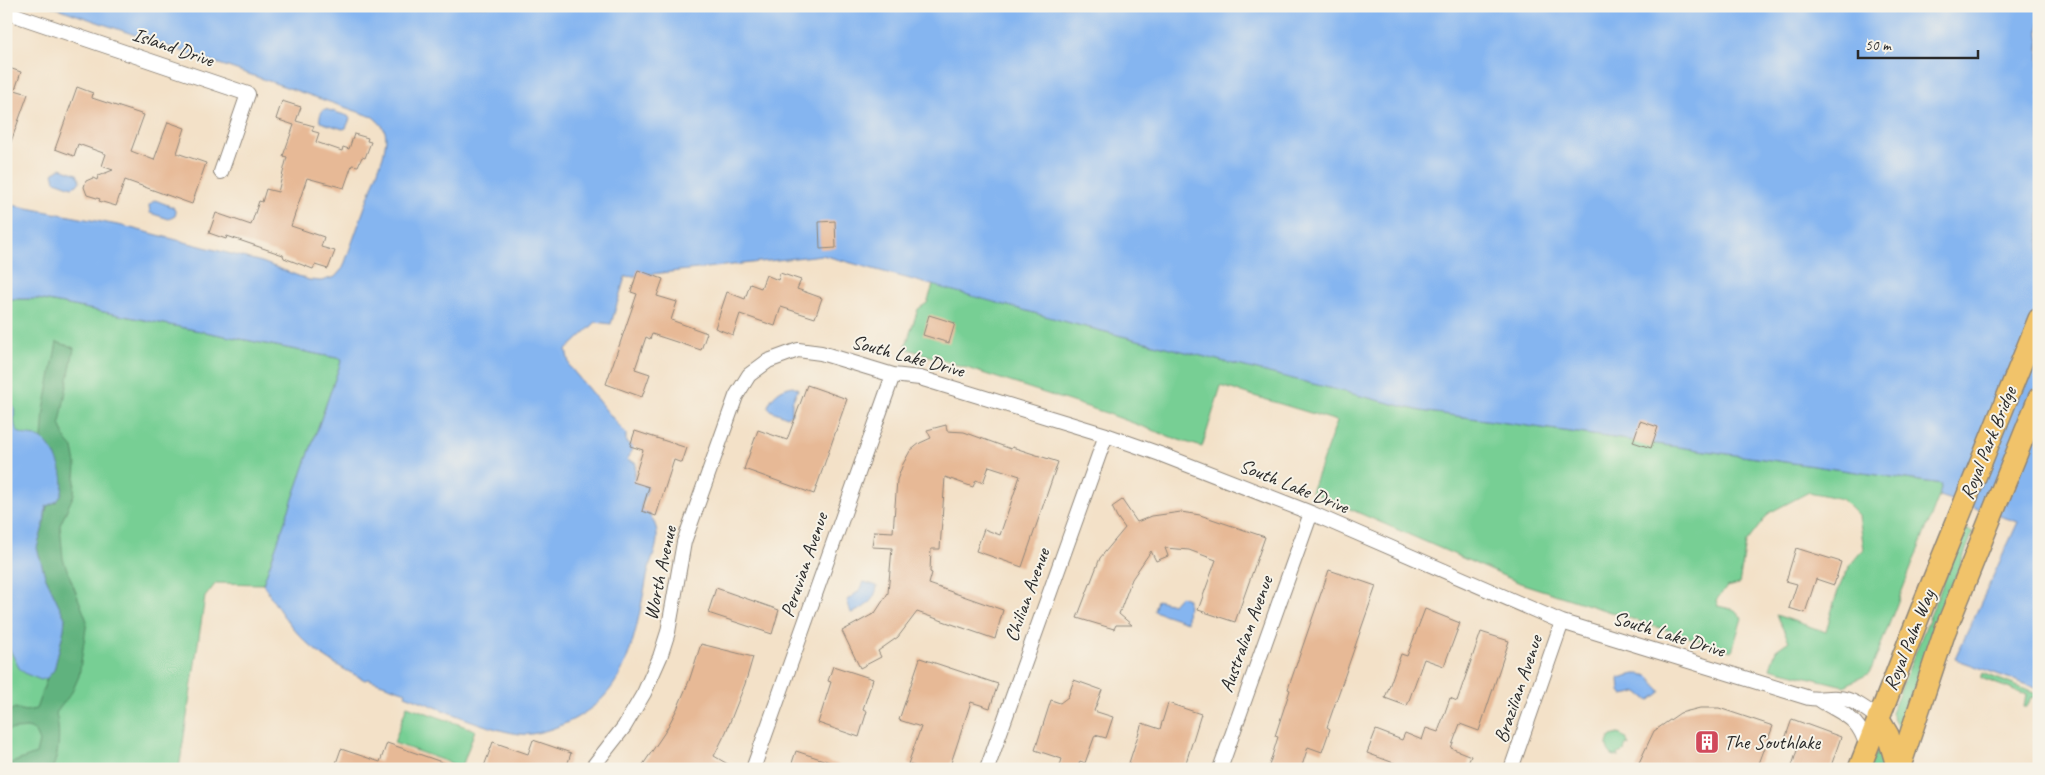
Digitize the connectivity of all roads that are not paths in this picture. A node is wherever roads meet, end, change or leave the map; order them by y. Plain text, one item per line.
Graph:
1 (6, 12) edge
2 (221, 172) dead end
3 (2039, 319) edge
4 (749, 375) joint
5 (893, 375) junction
6 (2039, 398) edge
7 (1106, 435) junction
8 (1961, 511) joint
9 (1311, 513) junction
10 (1989, 523) joint
11 (1562, 622) junction
12 (1820, 700) junction
13 (1878, 718) junction
14 (1867, 747) junction
15 (590, 769) edge
16 (753, 769) edge
17 (987, 769) edge
18 (1220, 769) edge
19 (1511, 769) edge
20 (1860, 769) edge
21 (1898, 769) edge

1 - 2 street, Island Drive
3 - 8 main road, Royal Park Bridge
4 - 5 street, South Lake Drive
4 - 15 street, Worth Avenue
5 - 7 street, South Lake Drive
5 - 16 street, Peruvian Avenue
6 - 10 main road, Royal Park Bridge
7 - 9 street, South Lake Drive
7 - 17 street, Chilian Avenue
8 - 13 main road, Royal Palm Way
9 - 11 street, South Lake Drive
9 - 18 street, Australian Avenue
10 - 21 main road, Royal Palm Way
11 - 12 street, South Lake Drive
11 - 19 street, Brazilian Avenue
12 - 13 street, South Lake Drive
12 - 14 street, South Lake Drive
13 - 14 main road, Royal Palm Way
13 - 21 main road
14 - 20 main road, Royal Palm Way

